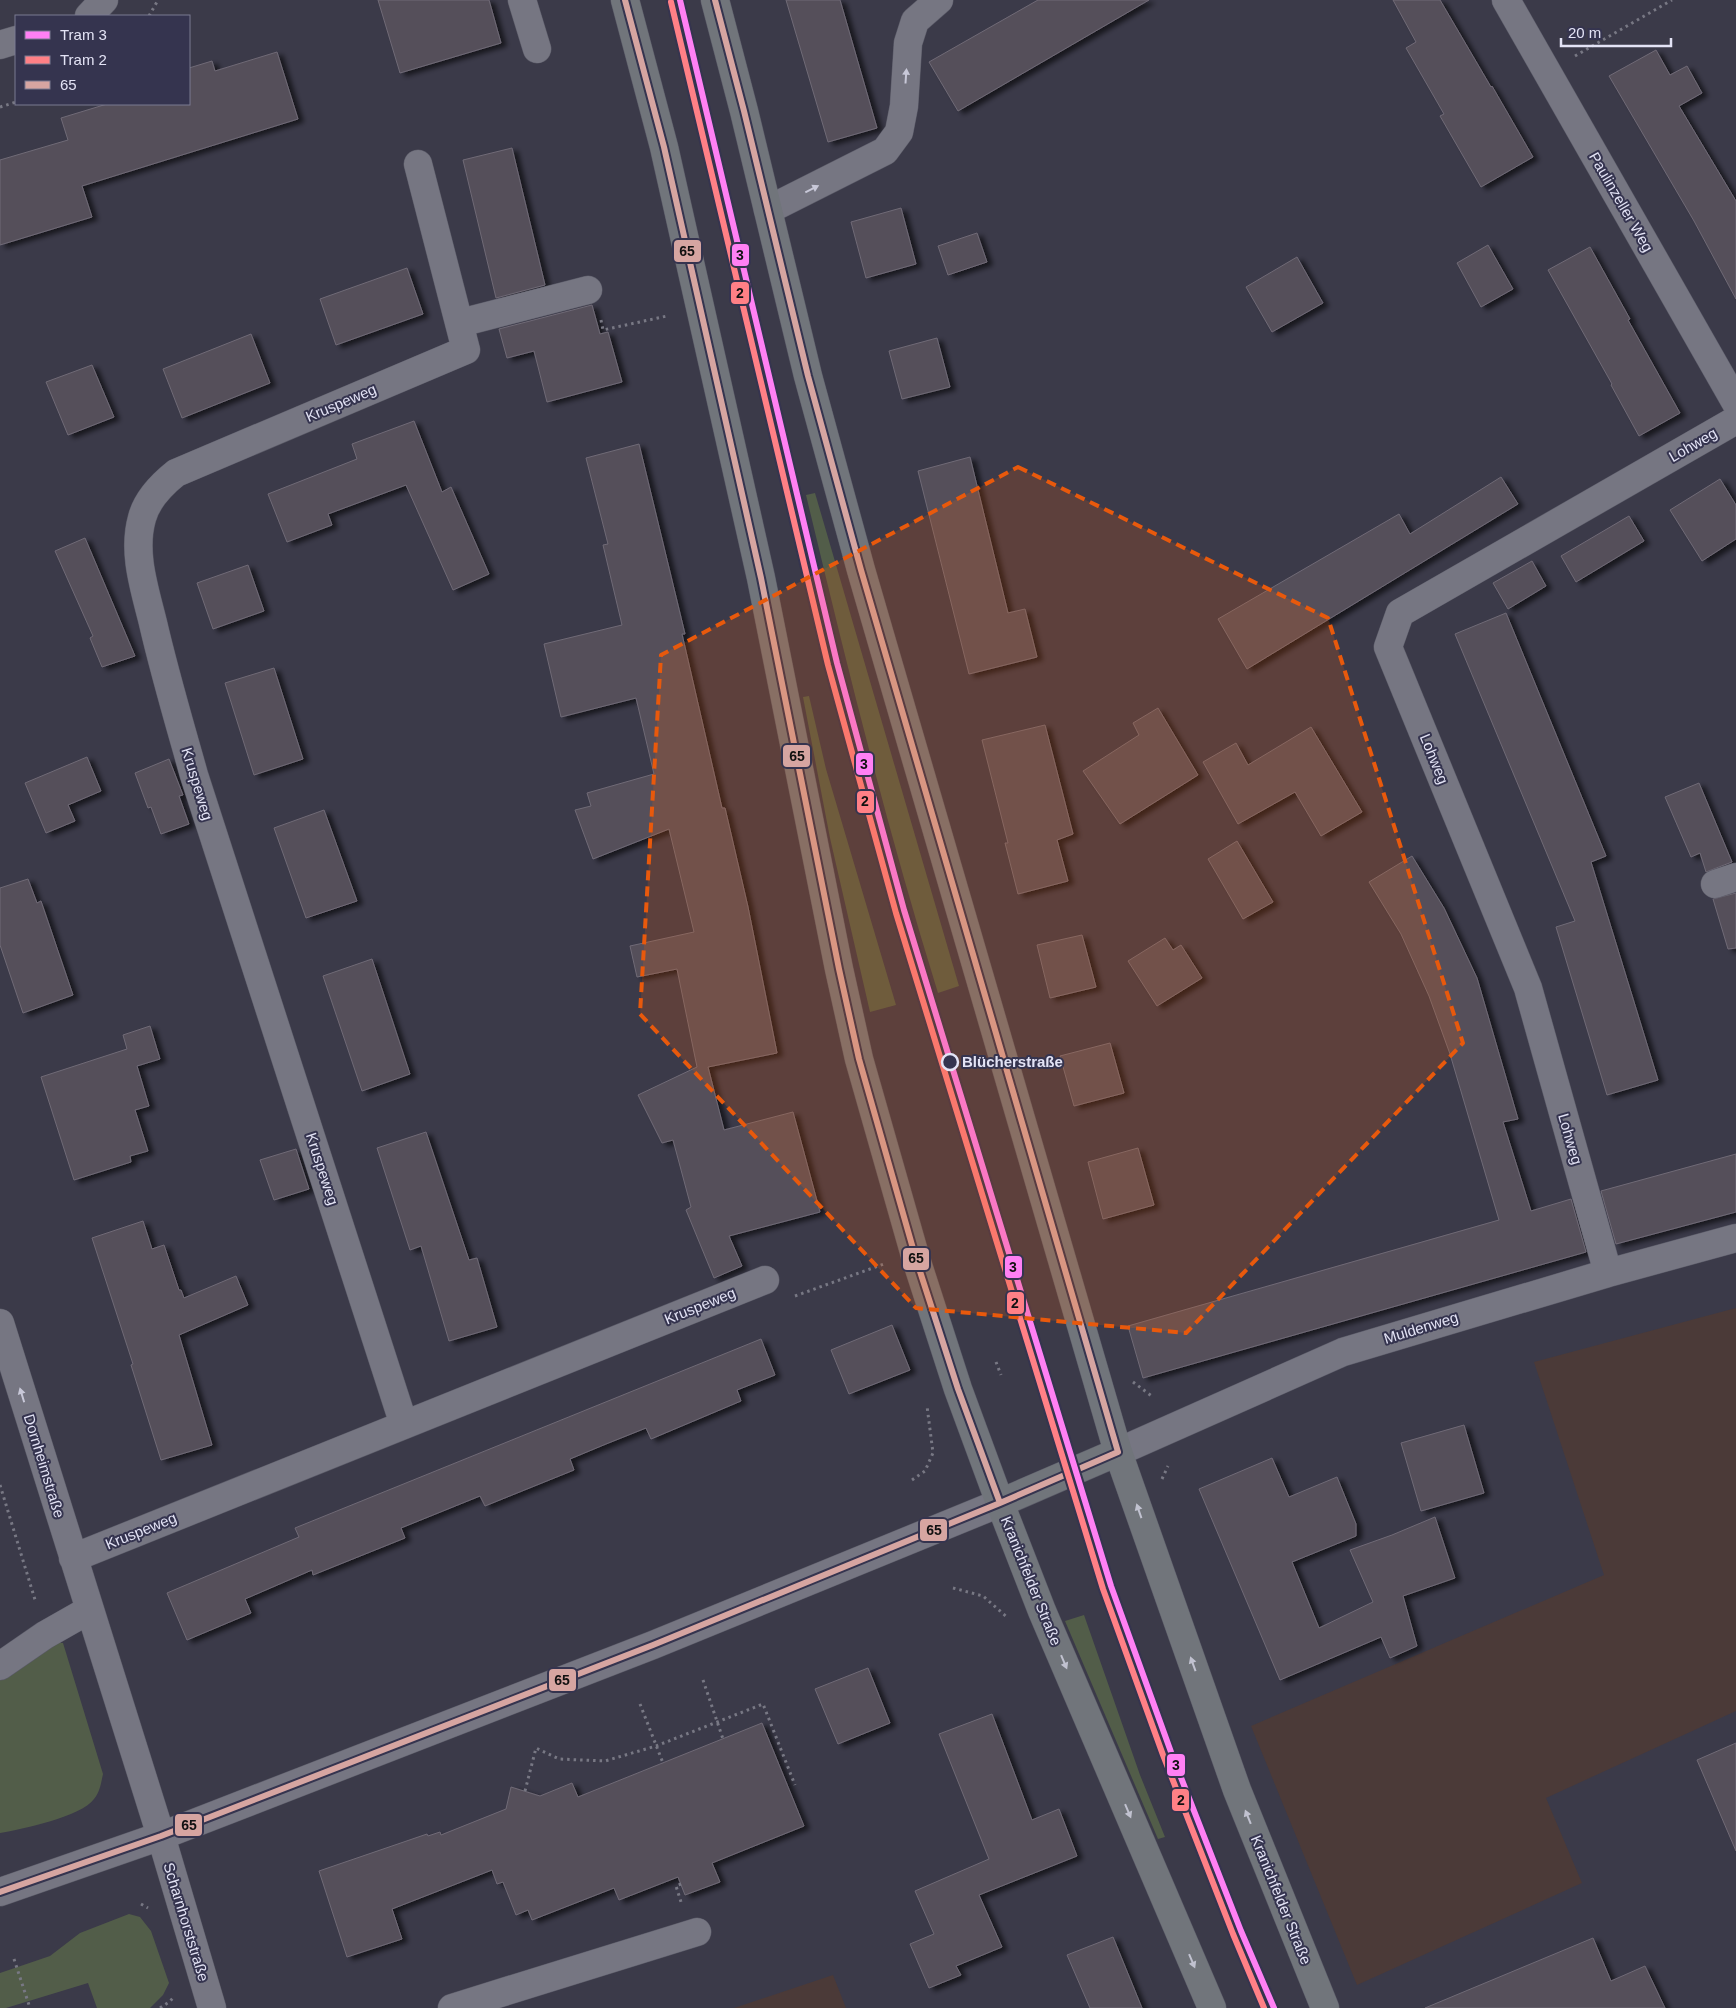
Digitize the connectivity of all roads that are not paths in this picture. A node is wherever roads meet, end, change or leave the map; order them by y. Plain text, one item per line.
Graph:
1 (104, 0) edge
2 (522, 0) edge
3 (625, 0) edge
4 (715, 0) edge
5 (939, 0) edge
6 (1506, 0) edge
7 (90, 15) edge
8 (15, 40) edge
9 (0, 45) edge
10 (537, 49) dead end
11 (418, 164) dead end
12 (768, 210) junction
13 (588, 290) road end
14 (460, 323) junction
15 (1736, 403) edge
16 (1736, 420) edge
17 (1736, 1238) edge
18 (1608, 1273) junction
19 (766, 1280) dead end
20 (0, 1323) edge
21 (404, 1425) junction
22 (1118, 1452) junction
23 (1000, 1504) junction
24 (73, 1558) junction
25 (89, 1610) junction
26 (0, 1666) edge
27 (161, 1836) junction
28 (0, 1892) edge
29 (697, 1932) dead end
30 (212, 2008) edge
31 (452, 2008) edge
32 (1212, 2008) edge
33 (1325, 2008) edge

1 - 7 street
2 - 10 street
3 - 23 main road, Kranichfelder Straße
4 - 12 main road, Kranichfelder Straße
12 -> 5 street
6 - 15 street, Paulinzeller Weg
8 - 9 street
11 - 14 street, Kruspeweg
12 - 22 main road, Kranichfelder Straße
13 - 14 street
14 - 21 street, Kruspeweg
16 - 18 street, Lohweg
17 - 18 street, Muldenweg
18 - 22 street, Muldenweg
19 - 21 street, Kruspeweg
24 -> 20 street, Dornheimstraße
21 - 24 street, Kruspeweg
22 - 23 main road
33 -> 22 main road, Kranichfelder Straße
23 - 27 street
23 -> 32 main road, Kranichfelder Straße
24 - 25 street, Dornheimstraße
25 - 26 street
25 - 27 street, Dornheimstraße
27 - 28 street
27 - 30 street, Scharnhorststraße
29 - 31 street

